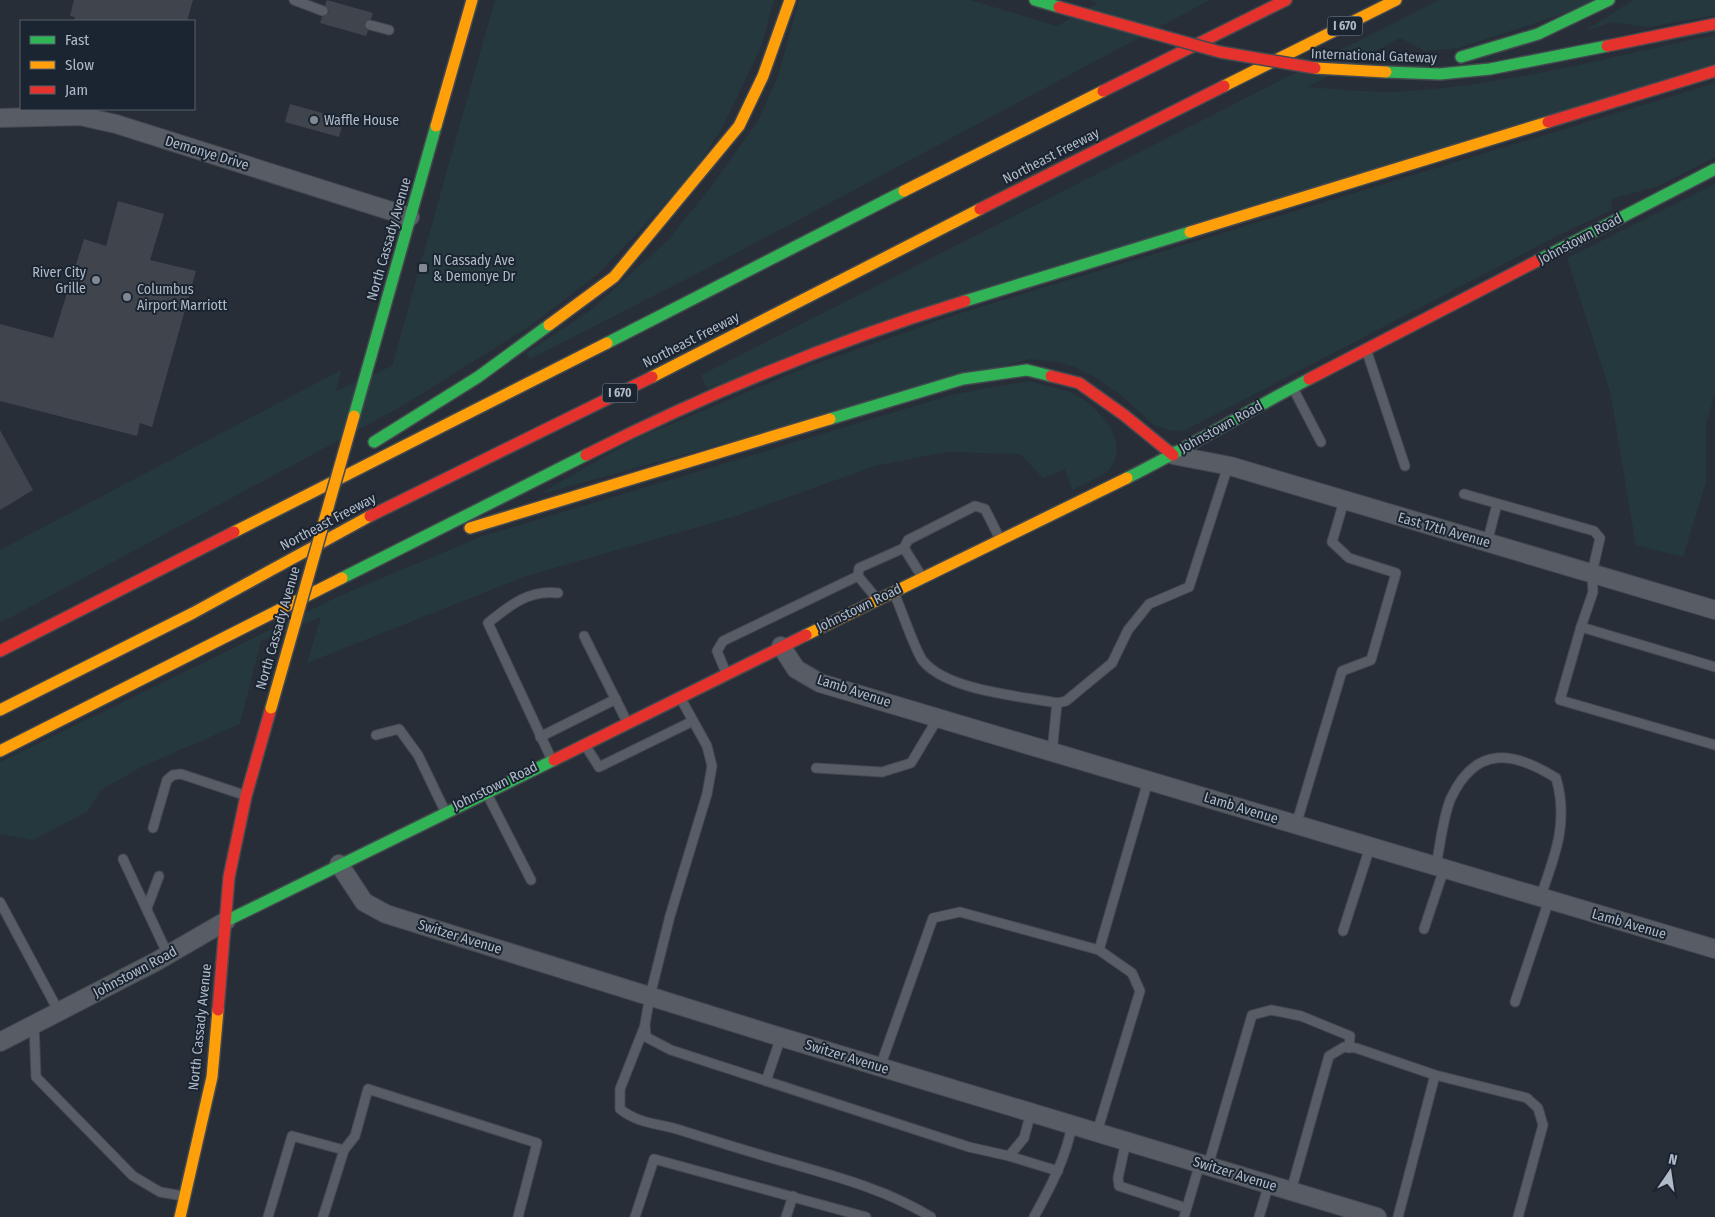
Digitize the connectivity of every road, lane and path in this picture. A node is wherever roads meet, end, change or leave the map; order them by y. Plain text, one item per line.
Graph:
1 (294, 0) edge
2 (472, 0) edge
3 (790, 0) edge
4 (1035, 0) edge
5 (1268, 0) edge
6 (1286, 0) edge
7 (1396, 0) edge
8 (1609, 0) edge
9 (323, 11) dead end
10 (370, 24) dead end
11 (1715, 24) edge
12 (389, 30) dead end
13 (1214, 36) junction
14 (1715, 71) edge
15 (1386, 72) junction
16 (0, 118) edge
17 (1715, 169) edge
18 (410, 217) junction
19 (1366, 350) junction
20 (1293, 388) junction
21 (1322, 442) dead end
22 (1173, 455) junction
23 (1228, 466) junction
24 (1405, 466) dead end
25 (1464, 494) dead end
26 (1344, 501) junction
27 (1497, 504) junction
28 (265, 518) junction
29 (1000, 539) junction
30 (1486, 542) junction
31 (904, 548) junction
32 (386, 556) junction
33 (1592, 573) junction
34 (858, 576) junction
35 (922, 577) junction
36 (893, 591) junction
37 (558, 593) dead end
38 (877, 599) junction
39 (1715, 610) edge
40 (1581, 627) junction
41 (584, 636) dead end
42 (781, 646) junction
43 (0, 651) edge
44 (1715, 667) edge
45 (726, 673) junction
46 (680, 696) junction
47 (616, 699) junction
48 (1058, 703) junction
49 (0, 710) edge
50 (938, 718) junction
51 (693, 721) junction
52 (627, 722) junction
53 (376, 735) dead end
54 (540, 736) junction
55 (584, 743) junction
56 (1715, 745) edge
57 (0, 751) edge
58 (1052, 752) junction
59 (551, 759) junction
60 (816, 768) dead end
61 (1148, 781) junction
62 (485, 791) junction
63 (246, 796) junction
64 (445, 811) junction
65 (1296, 825) junction
66 (153, 828) dead end
67 (1370, 846) junction
68 (123, 859) dead end
69 (339, 864) junction
70 (1440, 868) junction
71 (158, 876) dead end
72 (531, 880) dead end
73 (1544, 899) junction
74 (0, 902) edge
75 (146, 908) junction
76 (226, 921) junction
77 (1424, 929) dead end
78 (1343, 931) dead end
79 (1715, 949) edge
80 (1099, 950) junction
81 (168, 955) junction
82 (650, 996) junction
83 (1515, 1002) dead end
84 (59, 1012) junction
85 (34, 1024) junction
86 (645, 1025) junction
87 (781, 1037) junction
88 (0, 1042) edge
89 (1349, 1048) junction
90 (880, 1066) junction
91 (1435, 1075) junction
92 (766, 1081) junction
93 (1032, 1112) junction
94 (1072, 1125) junction
95 (1097, 1132) junction
96 (1126, 1141) junction
97 (344, 1150) junction
98 (1009, 1156) junction
99 (1204, 1165) junction
100 (1058, 1170) junction
101 (1269, 1184) junction
102 (1291, 1191) junction
103 (185, 1196) junction
104 (793, 1196) junction
105 (1185, 1212) edge
106 (180, 1217) edge
107 (268, 1217) edge
108 (323, 1217) edge
109 (518, 1217) edge
110 (635, 1217) edge
111 (786, 1217) edge
112 (866, 1217) edge
113 (931, 1217) edge
114 (1034, 1217) edge
115 (1259, 1217) edge
116 (1377, 1217) edge
117 (1398, 1217) edge
118 (1518, 1217) edge

1 - 9 lane
2 - 18 main road, North Cassady Avenue
3 - 28 main road
4 - 15 main road, International Gateway, bridge
5 - 13 main road
6 - 13 main road
7 - 49 main road, Northeast Freeway / I 670
8 - 15 main road
10 - 12 lane
11 - 15 main road, International Gateway
13 - 28 main road
14 - 32 main road
16 - 18 street, Demonye Drive
17 - 19 main road, Johnstown Road
18 - 63 main road, North Cassady Avenue, bridge
19 - 20 main road, Johnstown Road
19 - 24 lane
20 - 21 lane
20 - 22 main road, Johnstown Road
22 - 23 street, East 17th Avenue
22 - 29 main road, Johnstown Road
22 - 32 main road
23 - 26 street, East 17th Avenue
23 - 48 lane
25 - 27 lane
26 - 30 street, East 17th Avenue
26 - 65 lane
27 - 30 lane
27 - 33 lane
28 - 43 main road
29 - 31 lane
29 - 35 main road, Johnstown Road
30 - 33 street, East 17th Avenue
31 - 34 lane
31 - 35 lane
32 - 57 main road
33 - 39 street, East 17th Avenue
33 - 40 lane
34 - 38 lane
34 - 45 lane
35 - 36 main road, Johnstown Road
36 - 38 main road, Johnstown Road
36 - 48 lane
37 - 54 lane
38 - 42 main road, Johnstown Road
40 - 44 lane
40 - 56 lane
41 - 47 lane
42 - 45 main road, Johnstown Road
42 - 50 street, Lamb Avenue
45 - 46 main road, Johnstown Road
46 - 51 lane
46 - 52 main road, Johnstown Road
47 - 52 lane
47 - 54 lane
48 - 58 lane
50 - 58 street, Lamb Avenue
50 - 60 lane
51 - 55 lane
51 - 82 lane
52 - 55 main road, Johnstown Road
53 - 64 lane
54 - 59 lane
55 - 59 main road, Johnstown Road
58 - 61 street, Lamb Avenue
59 - 62 main road, Johnstown Road
61 - 65 street, Lamb Avenue
61 - 80 lane
62 - 64 main road, Johnstown Road
62 - 72 lane
63 - 66 lane
63 - 76 main road, North Cassady Avenue
64 - 69 main road, Johnstown Road
65 - 67 street, Lamb Avenue
67 - 70 street, Lamb Avenue
67 - 78 lane
68 - 75 lane
69 - 76 main road, Johnstown Road
69 - 82 street, Switzer Avenue
70 - 73 street, Lamb Avenue
70 - 73 lane
70 - 77 lane
71 - 75 lane
73 - 79 street, Lamb Avenue
73 - 83 lane
74 - 84 lane
75 - 81 lane
76 - 81 street, Johnstown Road
76 - 103 main road, North Cassady Avenue
80 - 90 lane
80 - 95 lane
81 - 84 street, Johnstown Road
82 - 86 lane
82 - 87 street, Switzer Avenue
84 - 85 street, Johnstown Road
85 - 88 street, Johnstown Road
85 - 103 lane
86 - 92 lane
86 - 113 lane
87 - 90 street, Switzer Avenue
87 - 92 lane
89 - 91 lane
89 - 99 lane
89 - 102 lane
90 - 93 street, Switzer Avenue
91 - 117 lane
91 - 118 lane
92 - 98 lane
93 - 94 street, Switzer Avenue
93 - 98 lane
94 - 95 street, Switzer Avenue
94 - 100 lane
95 - 96 street, Switzer Avenue
96 - 99 street, Switzer Avenue
96 - 105 lane
97 - 107 lane
97 - 108 lane
97 - 109 lane
98 - 100 lane
99 - 101 street, Switzer Avenue
99 - 105 lane
100 - 114 lane
101 - 102 street, Switzer Avenue
101 - 115 lane
102 - 116 street, Switzer Avenue
103 - 106 main road, North Cassady Avenue
104 - 110 lane
104 - 111 lane
104 - 112 lane

